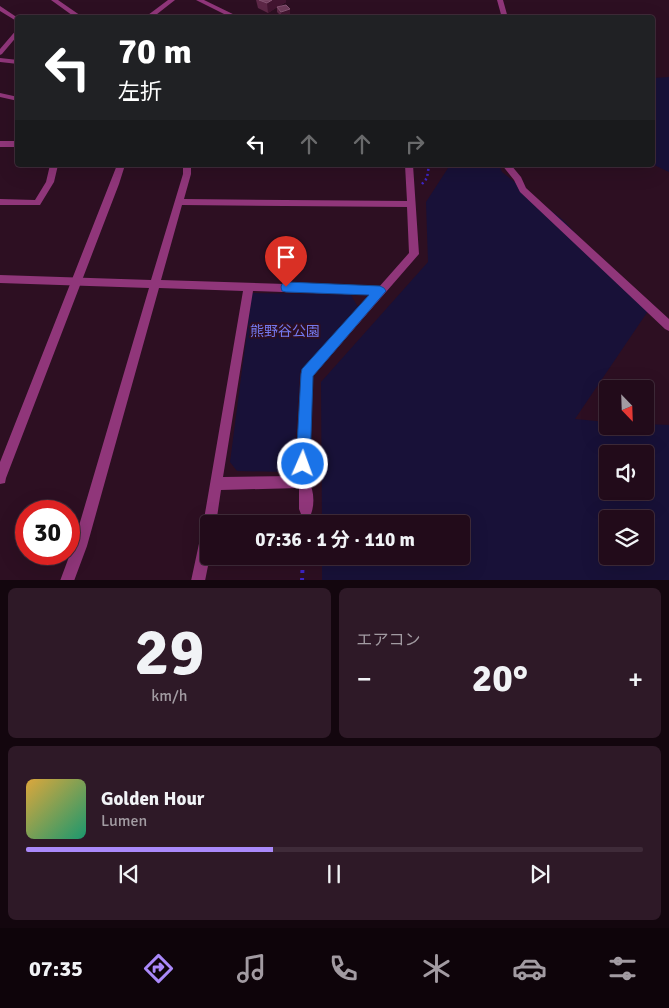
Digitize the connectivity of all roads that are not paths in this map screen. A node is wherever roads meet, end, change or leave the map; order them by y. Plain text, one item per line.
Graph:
1 (54, 0) edge
2 (172, 0) edge
3 (199, 0) edge
4 (500, 0) edge
5 (0, 8) edge
6 (76, 15) edge
7 (151, 15) edge
8 (232, 15) edge
9 (504, 15) edge
10 (15, 18) edge
11 (15, 34) edge
12 (0, 37) edge
13 (12, 37) junction
14 (0, 53) edge
15 (0, 60) edge
16 (15, 62) edge
17 (0, 95) edge
18 (15, 98) edge
19 (0, 144) edge
20 (15, 144) edge
21 (54, 167) edge
22 (120, 167) edge
23 (187, 167) edge
24 (408, 167) edge
25 (508, 167) edge
26 (0, 202) edge
27 (178, 202) junction
28 (411, 204) junction
29 (0, 280) edge
30 (77, 280) junction
31 (154, 283) junction
32 (249, 286) junction
33 (380, 291) junction
34 (669, 326) edge
35 (0, 478) edge
36 (302, 482) junction
37 (217, 484) junction
38 (306, 509) dead end
39 (211, 515) edge
40 (201, 565) edge
41 (67, 580) edge
42 (198, 580) edge

1 - 6 street
2 - 7 street
3 - 8 street
4 - 9 street
5 - 10 street
11 - 13 street
12 - 13 street
13 - 14 street
15 - 16 street
17 - 18 street
19 - 20 street
21 - 26 street
22 - 30 street
23 - 27 street
24 - 28 street
25 - 34 street
27 - 28 street
27 - 31 street
28 - 33 street
29 - 30 street
30 - 31 street
30 - 35 street
31 - 32 street
31 - 41 street
32 - 33 street
32 - 37 street
33 - 36 street
36 - 37 street
36 - 38 street
37 - 39 street
40 - 42 street

